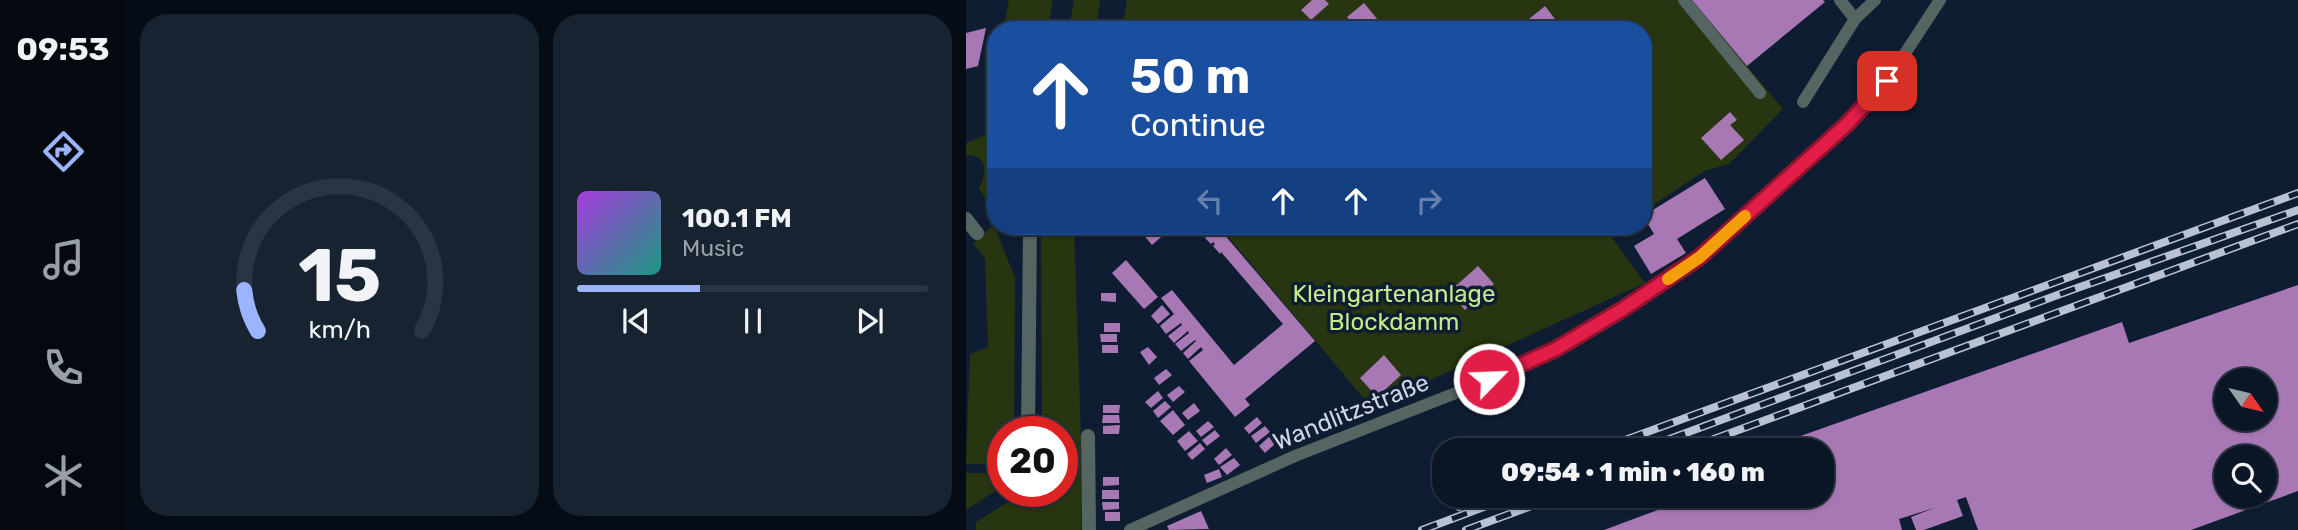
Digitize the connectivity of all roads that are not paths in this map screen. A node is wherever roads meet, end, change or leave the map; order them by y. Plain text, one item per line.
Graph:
1 (1684, 0) edge
2 (1840, 0) edge
3 (1875, 0) edge
4 (1940, 0) edge
5 (1855, 19) junction
6 (1760, 93) dead end
7 (1803, 102) dead end
8 (966, 219) edge
9 (977, 233) dead end
10 (1030, 235) edge
11 (1028, 416) edge
12 (1088, 436) dead end
13 (1088, 530) edge
14 (1130, 530) edge

1 - 6 lane
2 - 5 lane
3 - 5 lane
4 - 14 lane, Wandlitzstraße
5 - 7 lane
8 - 9 street
10 - 11 street
12 - 13 street

